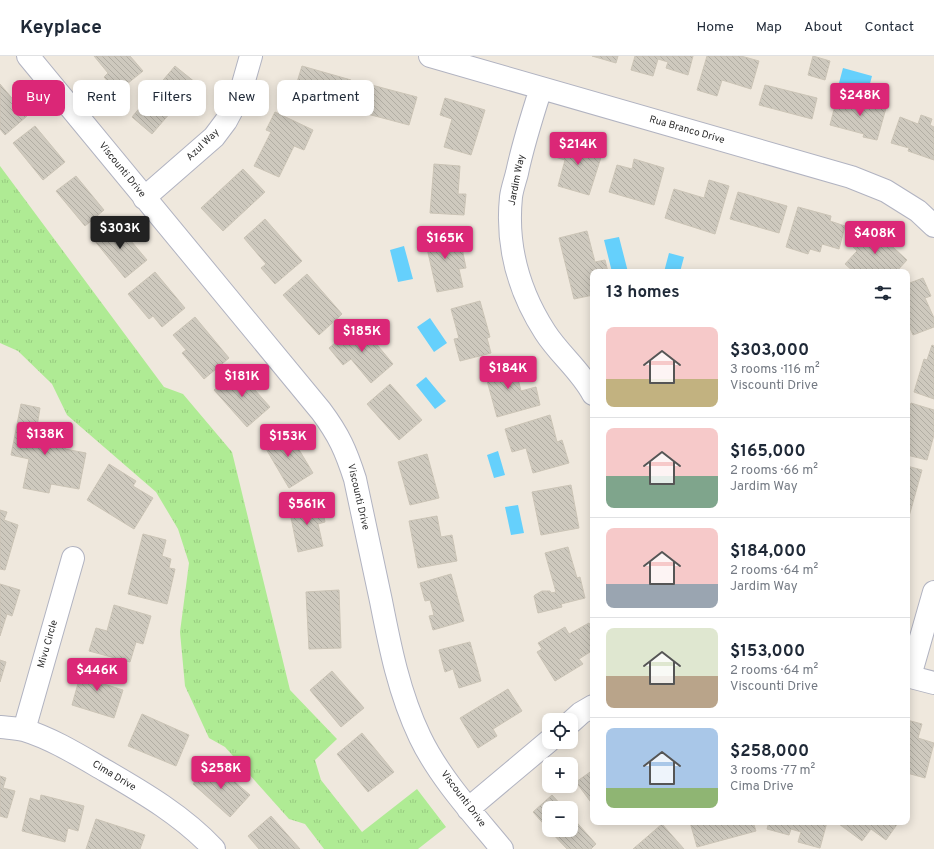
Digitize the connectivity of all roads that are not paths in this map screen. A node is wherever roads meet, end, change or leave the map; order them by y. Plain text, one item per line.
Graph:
1 (28, 56) edge
2 (251, 56) edge
3 (430, 56) edge
4 (541, 88) junction
5 (144, 198) junction
6 (934, 226) edge
7 (590, 390) edge
8 (73, 558) dead end
9 (934, 592) edge
10 (910, 670) edge
11 (910, 677) edge
12 (934, 683) edge
13 (590, 708) edge
14 (578, 716) edge
15 (0, 727) edge
16 (24, 730) junction
17 (542, 746) edge
18 (468, 809) junction
19 (214, 849) edge
20 (502, 849) edge

1 - 5 street, Viscounti Drive
2 - 5 street, Azul Way
3 - 4 street, Rua Branco Drive
4 - 6 street, Rua Branco Drive
4 - 7 street, Jardim Way
5 - 18 street, Viscounti Drive
8 - 16 street, Mivu Circle
9 - 10 street
11 - 12 street
13 - 14 street
15 - 16 street, Cima Drive
16 - 19 street, Cima Drive
17 - 18 street
18 - 20 street, Viscounti Drive

